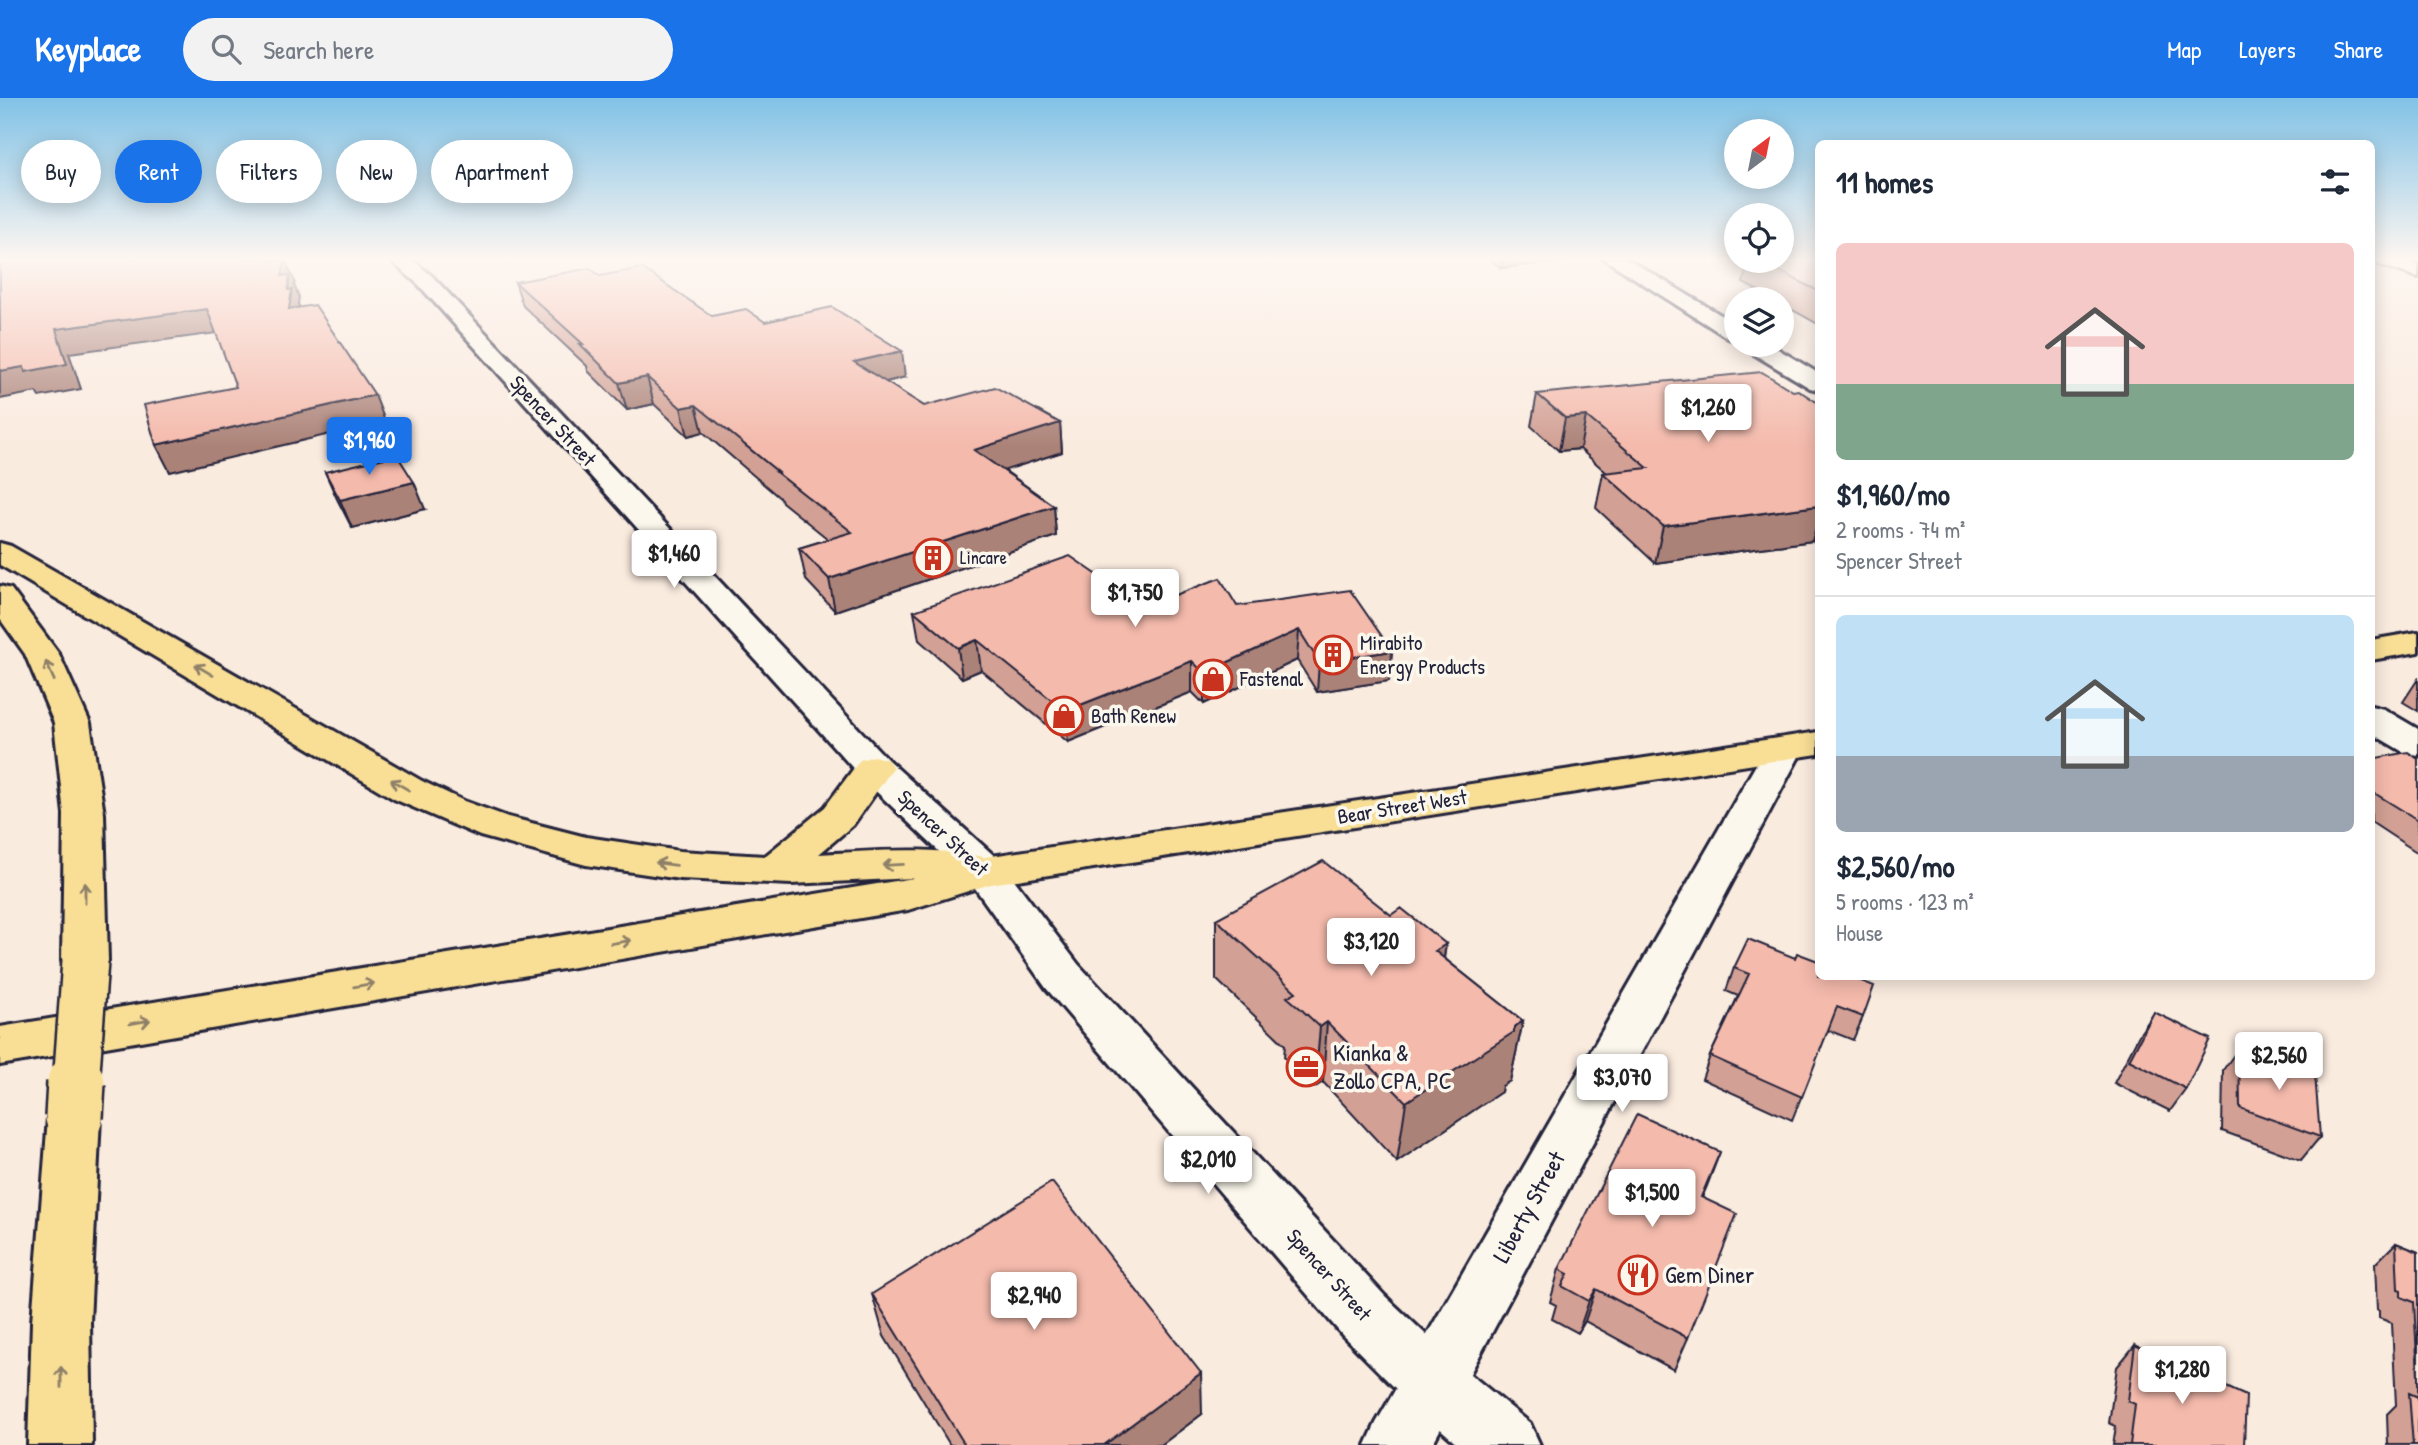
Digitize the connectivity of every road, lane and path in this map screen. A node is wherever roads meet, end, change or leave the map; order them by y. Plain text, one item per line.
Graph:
1 (463, 321) edge
2 (1775, 357) edge
3 (1815, 381) edge
4 (0, 552) edge
5 (0, 596) edge
6 (2418, 642) edge
7 (2375, 649) edge
8 (2375, 719) edge
9 (2418, 745) edge
10 (1801, 746) edge
11 (874, 768) junction
12 (774, 870) junction
13 (985, 871) junction
14 (0, 1046) edge
15 (1432, 1382) junction
16 (60, 1445) edge
17 (1398, 1445) edge
18 (1508, 1445) edge

1 - 11 main road, Spencer Street
2 - 3 main road
12 -> 4 main road
16 -> 5 main road, bridge
6 - 7 main road
8 - 9 main road
10 - 13 main road, Bear Street West
10 - 15 main road, Liberty Street
11 - 12 main road
11 - 13 main road, Spencer Street
13 -> 12 main road
14 -> 13 main road
13 - 15 main road, Spencer Street
15 - 17 main road, Liberty Street
15 - 18 main road, Spencer Street

